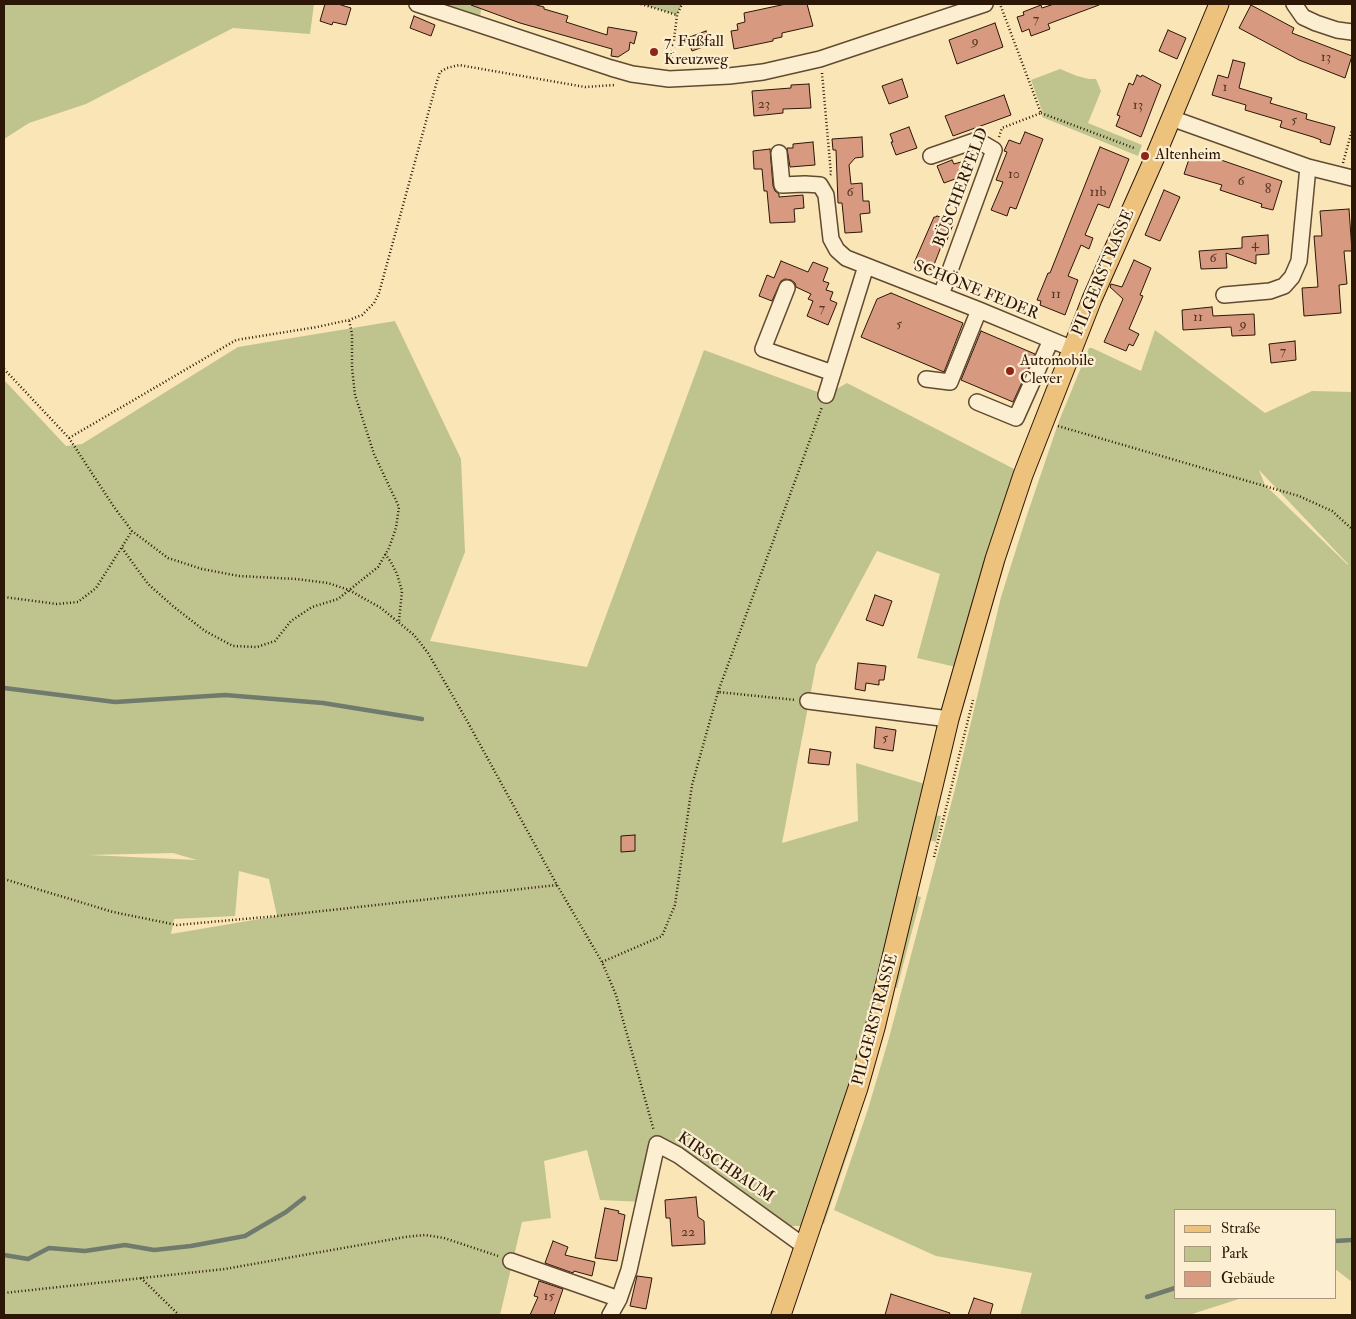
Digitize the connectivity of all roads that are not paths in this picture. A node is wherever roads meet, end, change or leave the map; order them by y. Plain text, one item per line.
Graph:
1 (416, 4) edge
2 (985, 4) edge
3 (1219, 4) edge
4 (1294, 4) edge
5 (1352, 32) edge
6 (1172, 118) junction
7 (779, 153) dead end
8 (931, 156) dead end
9 (1308, 167) junction
10 (1352, 178) edge
11 (866, 266) junction
12 (787, 288) dead end
13 (941, 295) junction
14 (1224, 295) dead end
15 (979, 310) junction
16 (1050, 340) junction
17 (1072, 349) junction
18 (833, 374) junction
19 (926, 379) dead end
20 (826, 395) road end
21 (977, 402) dead end
22 (808, 702) road end
23 (949, 719) junction
24 (804, 1246) junction
25 (511, 1260) road end
26 (619, 1299) junction
27 (610, 1315) edge
28 (782, 1315) edge

1 - 2 street
3 - 6 main road, PILGERSTRASSE
4 - 5 street
6 - 9 street
6 - 17 main road, PILGERSTRASSE
7 - 11 street, SCHÖNE FEDER
8 - 13 street, BÜSCHERFELD
9 - 10 street
9 - 14 street
11 - 13 street, SCHÖNE FEDER
11 - 18 street
12 - 18 street
13 - 15 street, SCHÖNE FEDER
15 - 16 street, SCHÖNE FEDER
15 - 19 street
16 - 17 street, SCHÖNE FEDER
16 - 21 street
17 - 23 main road, PILGERSTRASSE
18 - 20 street
22 - 23 street
23 - 24 main road, PILGERSTRASSE
24 - 26 street, KIRSCHBAUM
24 - 28 main road, PILGERSTRASSE
25 - 26 street
26 - 27 street, KIRSCHBAUM

